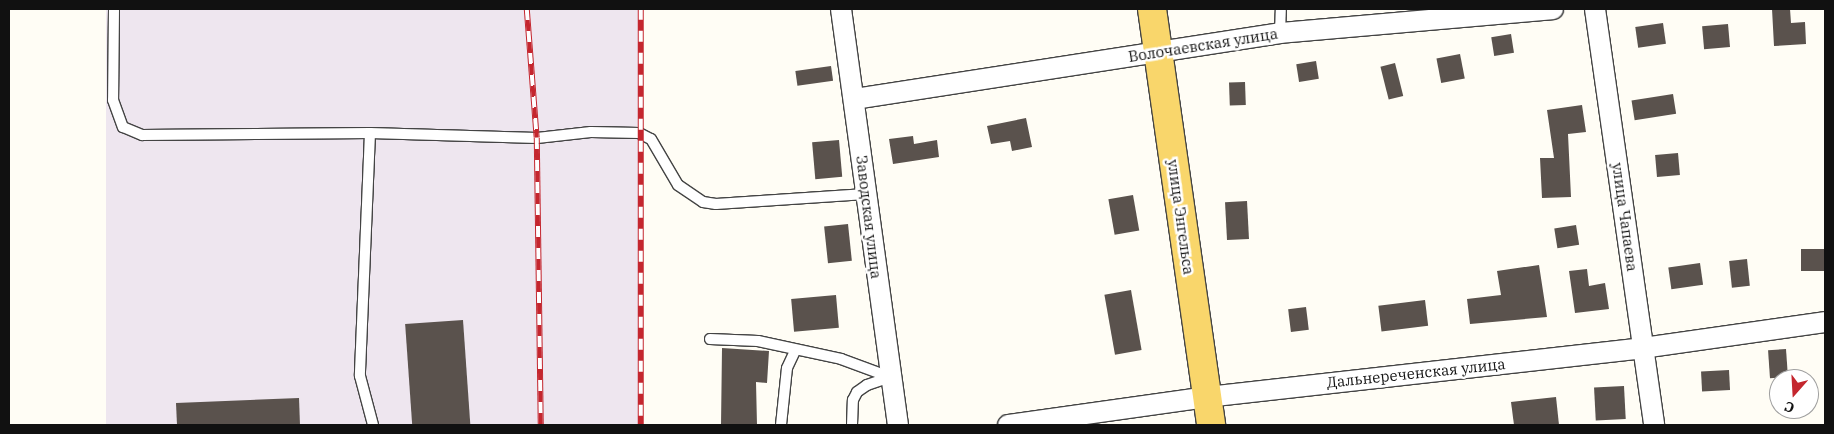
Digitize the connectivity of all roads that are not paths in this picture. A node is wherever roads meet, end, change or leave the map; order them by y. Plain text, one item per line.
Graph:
1 (114, 9) edge
2 (841, 9) edge
3 (1152, 9) edge
4 (1281, 9) edge
5 (1553, 9) edge
6 (1594, 9) edge
7 (1280, 33) junction
8 (1158, 51) junction
9 (854, 99) junction
10 (370, 134) junction
11 (866, 194) junction
12 (1825, 322) edge
13 (710, 339) dead end
14 (1643, 348) junction
15 (795, 351) junction
16 (890, 378) junction
17 (1207, 397) junction
18 (372, 425) edge
19 (781, 425) edge
20 (852, 425) edge
21 (898, 425) edge
22 (1008, 425) edge
23 (1211, 425) edge
24 (1654, 425) edge

1 - 10 lane
2 - 9 street, Заводская улица
3 - 8 main road, улица Энгельса
4 - 7 lane
5 - 7 street, Волочаевская улица
6 - 14 street, улица Чапаева
7 - 8 street, Волочаевская улица
8 - 9 street, Волочаевская улица
8 - 17 main road, улица Энгельса
9 - 11 street, Заводская улица
10 - 11 lane
10 - 18 lane
11 - 16 street, Заводская улица
12 - 14 street, Дальнереченская улица
13 - 15 lane
14 - 17 street, Дальнереченская улица
14 - 24 street, улица Чапаева
15 - 16 lane
15 - 19 lane
16 - 20 lane
16 - 21 street, Заводская улица
17 - 22 street, Дальнереченская улица
17 - 23 main road, улица Энгельса

